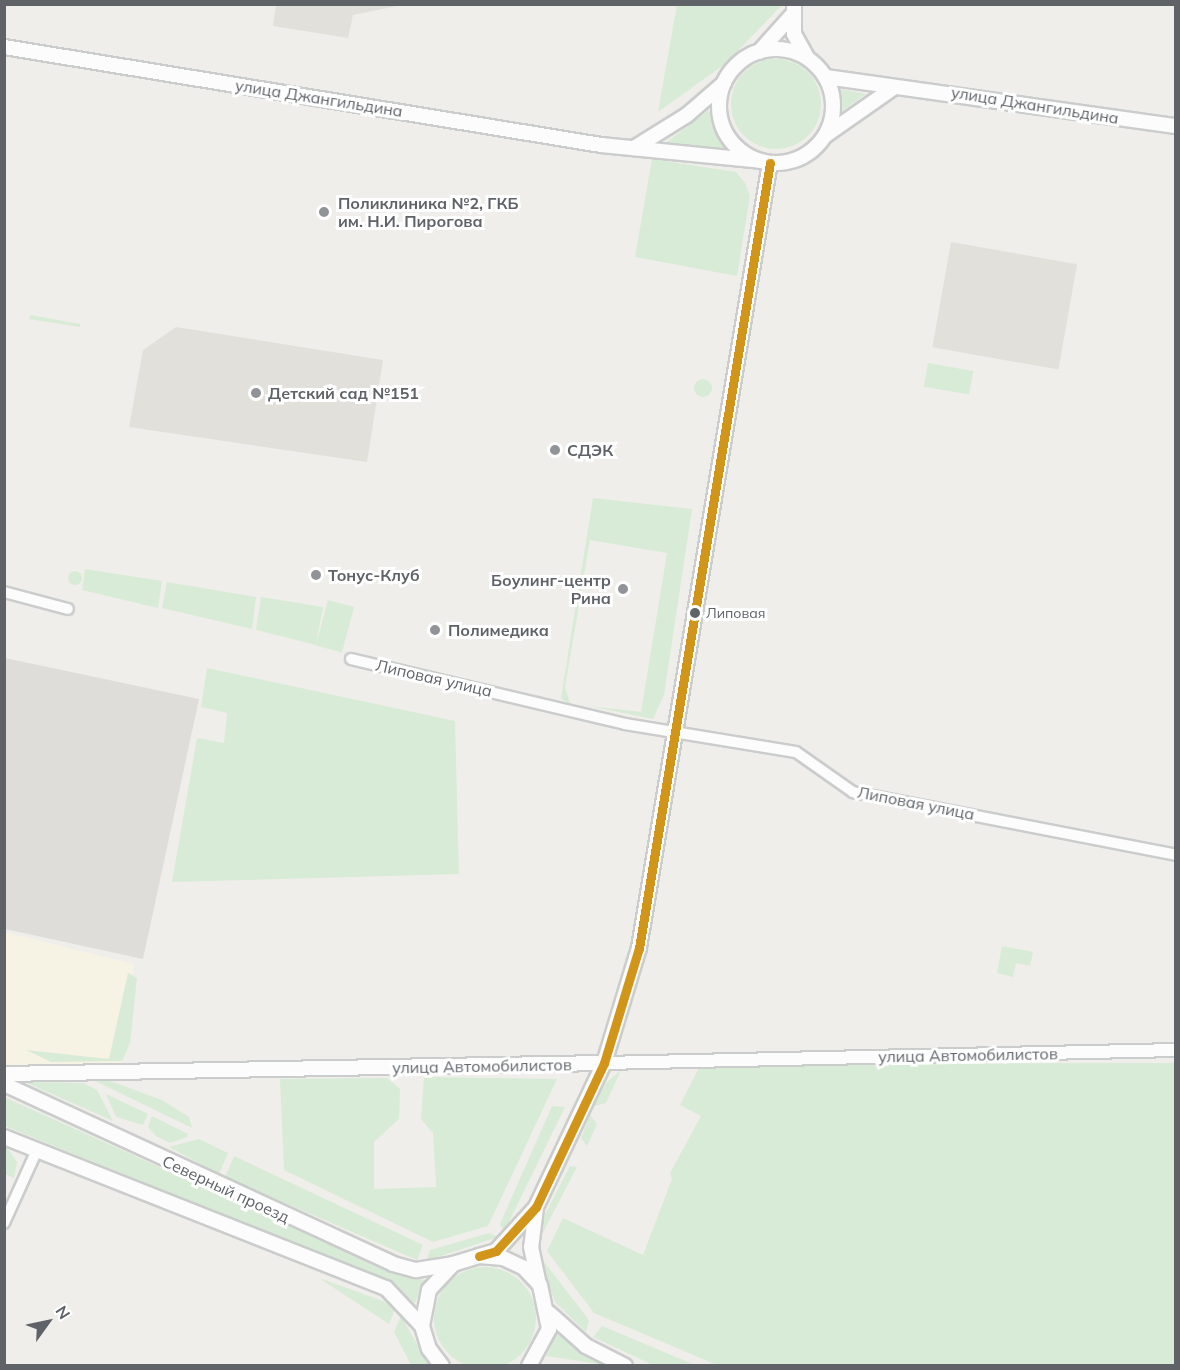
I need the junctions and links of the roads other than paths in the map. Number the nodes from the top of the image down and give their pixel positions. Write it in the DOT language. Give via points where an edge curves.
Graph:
graph roads {
  1 [pos="793,9"];
  2 [pos="4,47"];
  3 [pos="759,52"];
  4 [pos="809,59"];
  5 [pos="826,77"];
  6 [pos="724,83"];
  7 [pos="893,88"];
  8 [pos="1176,126"];
  9 [pos="826,135"];
  10 [pos="633,148"];
  11 [pos="765,162"];
  12 [pos="4,592"];
  13 [pos="68,609"];
  14 [pos="351,658"];
  15 [pos="677,734"];
  16 [pos="1176,855"];
  17 [pos="1176,1050"];
  18 [pos="604,1063"];
  19 [pos="4,1074"];
  20 [pos="4,1084"];
  21 [pos="4,1137"];
  22 [pos="37,1150"];
  23 [pos="536,1207"];
  24 [pos="4,1223"];
  25 [pos="479,1256"];
  26 [pos="453,1264"];
  27 [pos="540,1286"];
  28 [pos="549,1313"];
  29 [pos="422,1326"];
  30 [pos="442,1365"];
  31 [pos="529,1365"];
  32 [pos="625,1365"];
  1 -- 3 [label="main road"];
  1 -- 4 [label="main road" via="794,33"];
  2 -- 10 [label="main road, улица Джангильдина"];
  3 -- 4 [label="main road" via="784,50"];
  3 -- 6 [label="main road" via="738,64"];
  4 -- 5 [label="main road"];
  5 -- 7 [label="main road, улица Джангильдина"];
  5 -- 9 [label="main road" via="833,96"];
  6 -- 10 [label="main road" via="687,115"];
  6 -- 11 [label="main road" via="719,106 724,130 739,149"];
  7 -- 8 [label="main road, улица Джангильдина"];
  7 -- 9 [label="main road"];
  9 -- 11 [label="main road" via="811,152 792,161"];
  10 -- 11 [label="main road, улица Джангильдина"];
  11 -- 15 [label="main road"];
  12 -- 13 [label="street"];
  14 -- 15 [label="street, Липовая улица"];
  15 -- 16 [label="street, Липовая улица" via="796,753 853,792"];
  15 -- 18 [label="main road" via="639,948"];
  17 -- 18 [label="street, улица Автомобилистов"];
  18 -- 19 [label="main road, улица Автомобилистов"];
  18 -- 23 [label="main road"];
  20 -- 26 [label="main road, Северный проезд" via="393,1264 417,1270"];
  21 -- 22 [label="main road, Северный проезд"];
  22 -- 24 [label="street"];
  22 -- 29 [label="main road, Северный проезд" via="386,1288"];
  23 -- 25 [label="main road" via="496,1251"];
  23 -- 27 [label="main road" via="531,1248"];
  25 -- 26 [label="main road, Северный проезд"];
  25 -- 27 [label="main road" via="503,1258 524,1268"];
  26 -- 29 [label="main road" via="429,1290"];
  27 -- 28 [label="main road"];
  28 -- 31 [label="main road" via="544,1345"];
  28 -- 32 [label="main road" via="586,1346"];
  29 -- 30 [label="main road" via="429,1349"];
}
